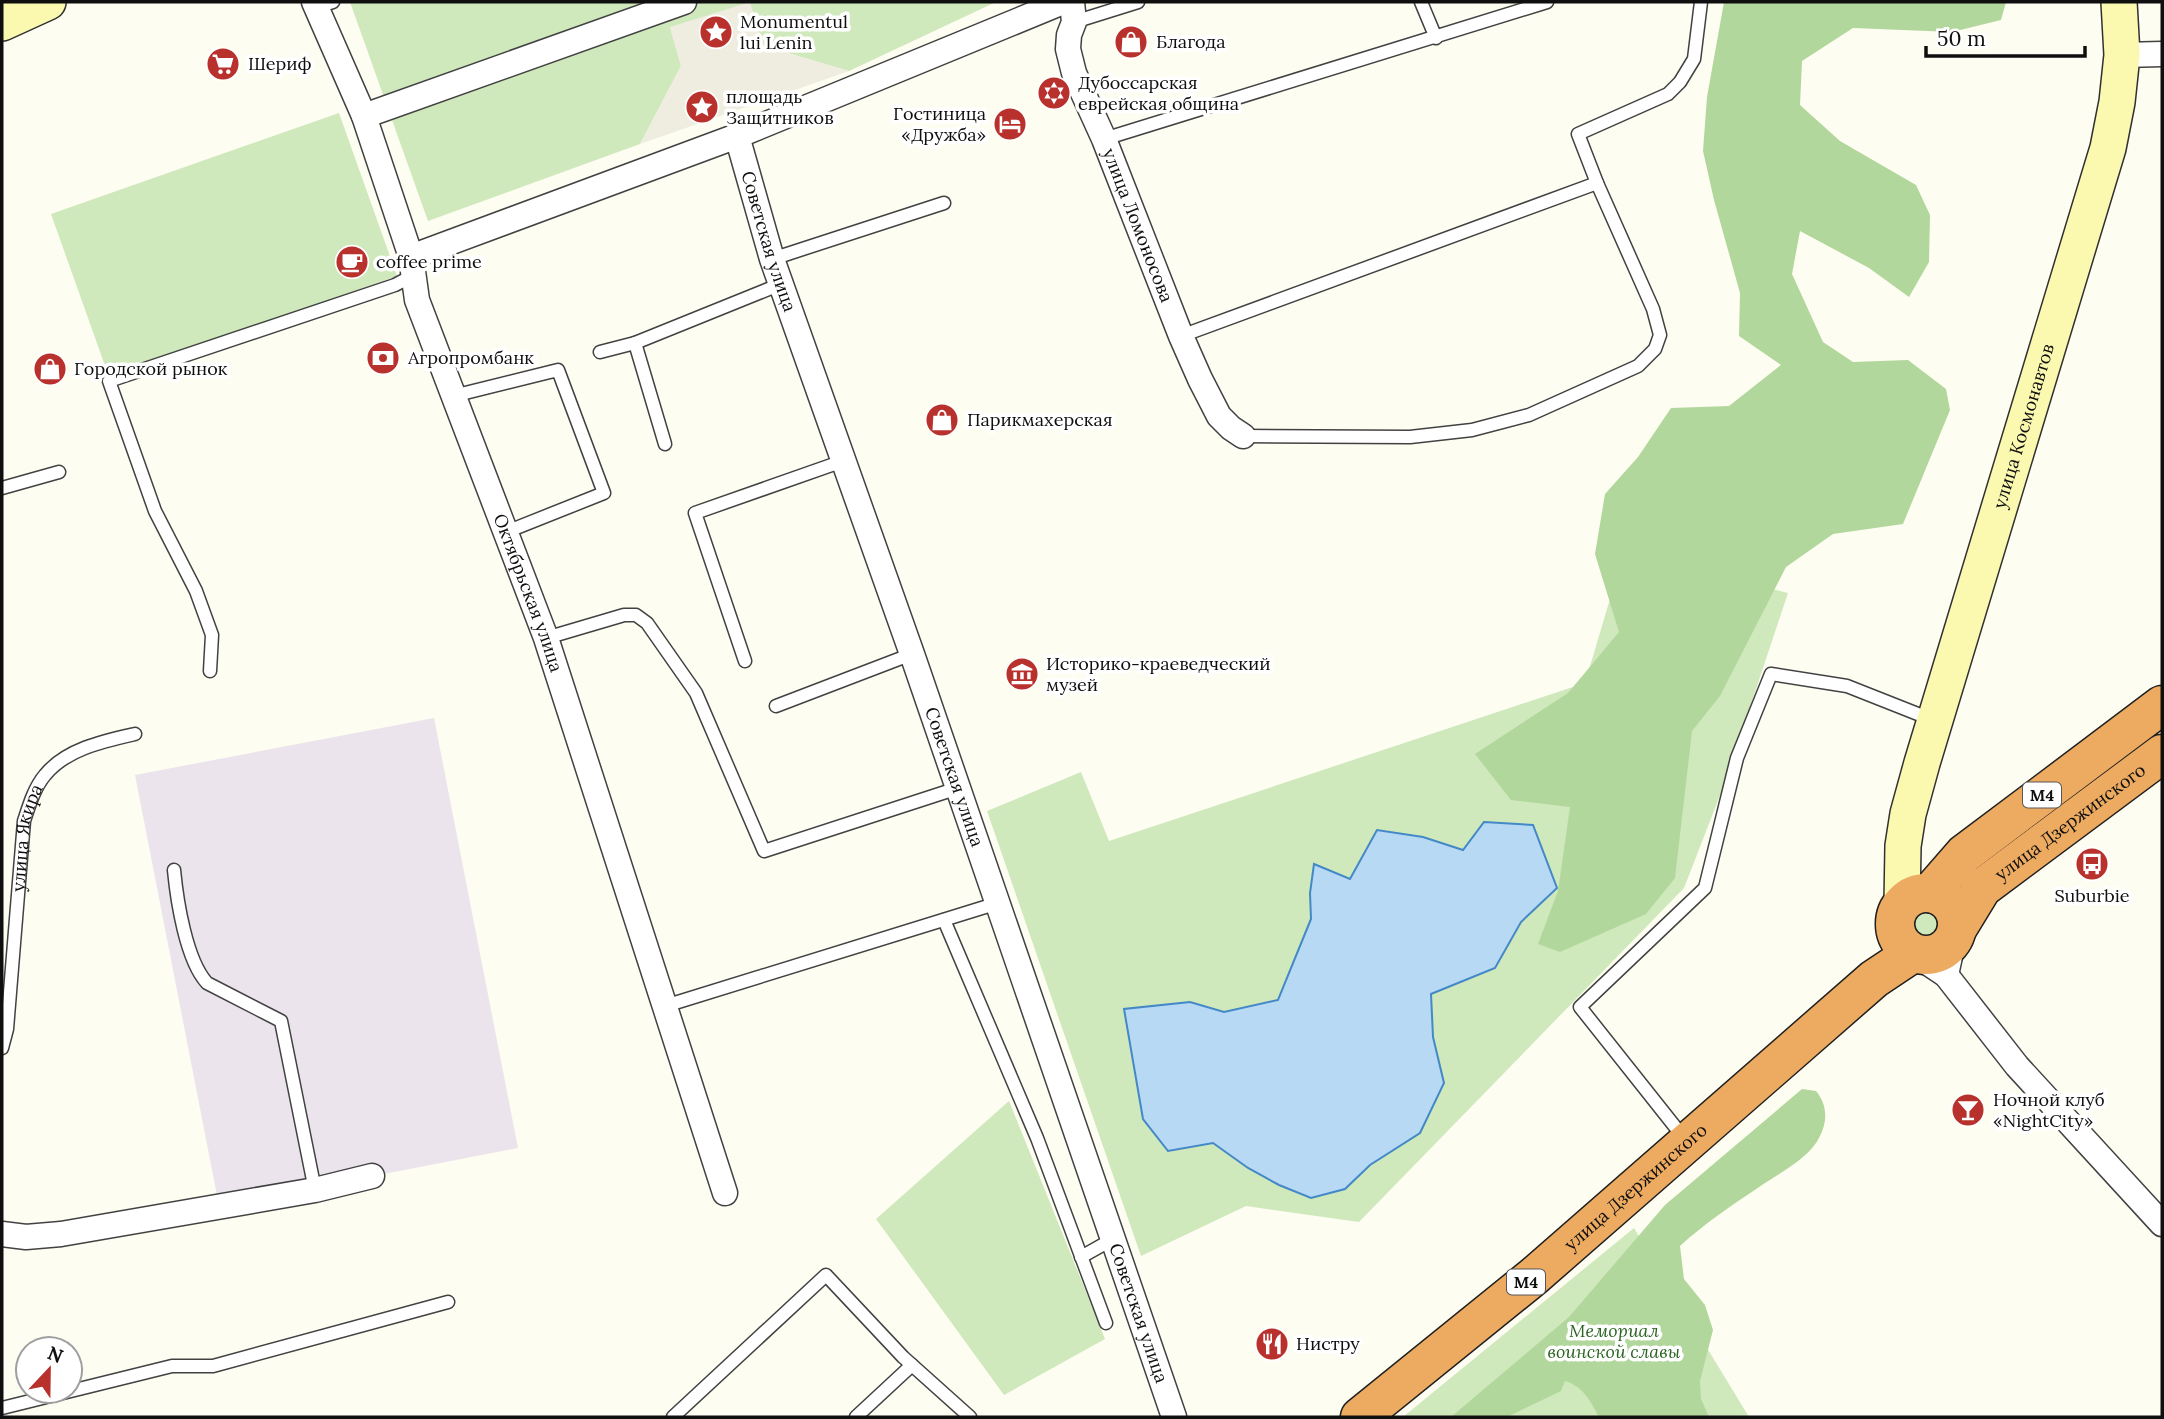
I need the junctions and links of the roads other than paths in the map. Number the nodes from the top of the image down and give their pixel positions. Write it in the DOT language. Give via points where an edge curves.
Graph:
graph roads {
  1 [pos="48,2"];
  2 [pos="684,2"];
  3 [pos="1138,2"];
  4 [pos="1421,2"];
  5 [pos="1547,2"];
  6 [pos="1701,2"];
  7 [pos="2119,2"];
  8 [pos="321,4"];
  9 [pos="1070,9"];
  10 [pos="2,23"];
  11 [pos="1436,37"];
  12 [pos="2162,54"];
  13 [pos="2122,55"];
  14 [pos="364,116"];
  15 [pos="737,136"];
  16 [pos="1104,139"];
  17 [pos="1597,183"];
  18 [pos="944,203"];
  19 [pos="772,259"];
  20 [pos="412,266"];
  21 [pos="781,285"];
  22 [pos="1181,336"];
  23 [pos="635,343"];
  24 [pos="600,352"];
  25 [pos="453,396"];
  26 [pos="1243,436"];
  27 [pos="665,444"];
  28 [pos="843,461"];
  29 [pos="59,472"];
  30 [pos="2,488"];
  31 [pos="506,532"];
  32 [pos="545,638"];
  33 [pos="912,654"];
  34 [pos="745,661"];
  35 [pos="211,671"];
  36 [pos="2162,705"];
  37 [pos="776,706"];
  38 [pos="1935,720"];
  39 [pos="135,734"];
  40 [pos="2162,754"];
  41 [pos="958,788"];
  42 [pos="174,870"];
  43 [pos="998,903"];
  44 [pos="944,920"];
  45 [pos="1910,921"];
  46 [pos="1956,933"];
  47 [pos="1946,975"];
  48 [pos="665,1006"];
  49 [pos="2,1048"];
  50 [pos="1686,1141"];
  51 [pos="372,1175"];
  52 [pos="315,1190"];
  53 [pos="725,1193"];
  54 [pos="2162,1224"];
  55 [pos="2,1234"];
  56 [pos="1113,1239"];
  57 [pos="1082,1257"];
  58 [pos="448,1302"];
  59 [pos="1106,1323"];
  60 [pos="912,1365"];
  61 [pos="2,1408"];
  62 [pos="673,1417"];
  63 [pos="856,1417"];
  64 [pos="970,1417"];
  65 [pos="1174,1417"];
  66 [pos="1360,1417"];
  1 -- 10 [label="street"];
  2 -- 14 [label="street"];
  3 -- 9 [label="lane"];
  4 -- 11 [label="lane"];
  5 -- 11 [label="lane"];
  6 -- 17 [label="lane" via="1694,59 1680,82 1668,94 1578,134"];
  7 -- 13 [label="street, улица Космонавтов"];
  8 -- 14 [label="street, Октябрьская улица"];
  9 -- 15 [label="street"];
  9 -- 16 [label="street, улица Ломоносова" via="1068,48 1074,73"];
  11 -- 16 [label="lane"];
  12 -- 13 [label="street"];
  13 -- 38 [label="street, улица Космонавтов" via="2108,148"];
  14 -- 20 [label="street, Октябрьская улица"];
  15 -- 19 [label="street, Советская улица"];
  15 -- 20 [label="street"];
  16 -- 22 [label="street, улица Ломоносова"];
  17 -- 22 [label="lane"];
  17 -- 26 [label="lane" via="1660,335 1655,349 1638,366 1529,415 1472,430 1410,437"];
  18 -- 19 [label="lane"];
  19 -- 21 [label="street, Советская улица"];
  20 -- 25 [label="street, Октябрьская улица" via="417,300"];
  20 -- 35 [label="lane" via="395,285 109,381 155,511 196,591 212,635"];
  21 -- 23 [label="lane"];
  21 -- 28 [label="street, Советская улица"];
  22 -- 26 [label="street, улица Ломоносова" via="1219,416"];
  23 -- 24 [label="lane"];
  23 -- 27 [label="lane"];
  25 -- 31 [label="street, Октябрьская улица"];
  25 -- 31 [label="lane" via="558,370 604,493"];
  28 -- 33 [label="street, Советская улица"];
  28 -- 34 [label="lane" via="695,513"];
  29 -- 30 [label="lane"];
  31 -- 32 [label="street, Октябрьская улица"];
  32 -- 41 [label="lane" via="624,615 636,615 647,623 696,694 764,851"];
  32 -- 48 [label="street, Октябрьская улица"];
  33 -- 37 [label="lane"];
  33 -- 41 [label="street, Советская улица"];
  36 -- 45 [label="highway, улица Дзержинского / M4" via="1964,854"];
  38 -- 45 [label="street, улица Космонавтов" via="1902,846"];
  38 -- 50 [label="lane" via="1847,686 1771,674 1737,758 1705,888 1580,1007"];
  39 -- 49 [label="lane, улица Якира" via="70,755 45,775 32,798 24,821 8,1029"];
  40 -- 46 [label="highway, улица Дзержинского / M4" via="1982,888"];
  41 -- 43 [label="street, Советская улица"];
  42 -- 52 [label="lane" via="177,901 198,973 207,983 281,1021"];
  43 -- 44 [label="lane"];
  43 -- 56 [label="street, Советская улица"];
  44 -- 48 [label="lane"];
  44 -- 57 [label="lane"];
  45 -- 46 [label="highway, M4" via="1922,955 1941,951"];
  45 -- 46 [label="highway" via="1940,896 1957,919"];
  45 -- 47 [label="street"];
  45 -- 50 [label="highway, улица Дзержинского / M4" via="1874,979"];
  46 -- 47 [label="street"];
  47 -- 54 [label="street" via="2017,1066"];
  48 -- 53 [label="street, Октябрьская улица"];
  50 -- 66 [label="highway, улица Дзержинского / M4" via="1533,1277"];
  51 -- 52 [label="street"];
  52 -- 55 [label="street" via="61,1234"];
  56 -- 57 [label="lane"];
  56 -- 65 [label="street, Советская улица"];
  57 -- 59 [label="lane"];
  58 -- 61 [label="lane" via="213,1366 172,1366"];
  60 -- 62 [label="lane" via="825,1275"];
  60 -- 63 [label="lane"];
  60 -- 64 [label="lane"];
}
